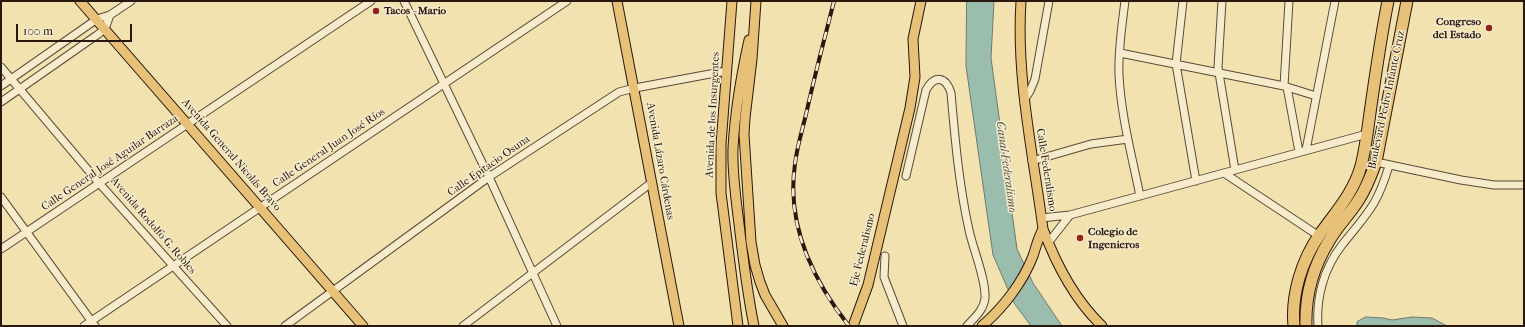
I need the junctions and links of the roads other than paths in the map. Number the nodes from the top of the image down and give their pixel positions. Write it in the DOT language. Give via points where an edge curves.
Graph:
graph roads {
  1 [pos="80,1"];
  2 [pos="131,1"];
  3 [pos="371,1"];
  4 [pos="404,1"];
  5 [pos="567,1"];
  6 [pos="617,1"];
  7 [pos="732,1"];
  8 [pos="921,1"];
  9 [pos="1021,1"];
  10 [pos="1049,1"];
  11 [pos="1125,1"];
  12 [pos="1183,1"];
  13 [pos="1222,1"];
  14 [pos="1289,1"];
  15 [pos="1335,1"];
  16 [pos="1388,1"];
  17 [pos="1407,1"];
  18 [pos="756,4"];
  19 [pos="110,15"];
  20 [pos="97,19"];
  21 [pos="104,29"];
  22 [pos="1120,53"];
  23 [pos="1176,64"];
  24 [pos="1,67"];
  25 [pos="726,71"];
  26 [pos="1218,74"];
  27 [pos="11,79"];
  28 [pos="444,84"];
  29 [pos="1,86"];
  30 [pos="1286,87"];
  31 [pos="634,88"];
  32 [pos="20,89"];
  33 [pos="1316,96"];
  34 [pos="1024,101"];
  35 [pos="1,102"];
  36 [pos="187,124"];
  37 [pos="1367,134"];
  38 [pos="1128,139"];
  39 [pos="1303,151"];
  40 [pos="1032,161"];
  41 [pos="1376,162"];
  42 [pos="1389,166"];
  43 [pos="1235,170"];
  44 [pos="1224,173"];
  45 [pos="906,176"];
  46 [pos="489,178"];
  47 [pos="1196,181"];
  48 [pos="100,183"];
  49 [pos="651,183"];
  50 [pos="1524,185"];
  51 [pos="1140,196"];
  52 [pos="1,197"];
  53 [pos="261,207"];
  54 [pos="1070,215"];
  55 [pos="1041,218"];
  56 [pos="1043,229"];
  57 [pos="26,232"];
  58 [pos="1319,236"];
  59 [pos="1048,243"];
  60 [pos="1,249"];
  61 [pos="885,256"];
  62 [pos="173,267"];
  63 [pos="533,272"];
  64 [pos="332,291"];
  65 [pos="93,323"];
  66 [pos="84,326"];
  67 [pos="227,326"];
  68 [pos="285,326"];
  69 [pos="363,326"];
  70 [pos="463,326"];
  71 [pos="557,326"];
  72 [pos="679,326"];
  73 [pos="738,326"];
  74 [pos="754,326"];
  75 [pos="783,326"];
  76 [pos="853,326"];
  77 [pos="903,326"];
  78 [pos="967,326"];
  79 [pos="982,326"];
  80 [pos="1102,326"];
  81 [pos="1294,326"];
  82 [pos="1306,326"];
  83 [pos="1318,326"];
  1 -- 20 [label="main road, Avenida General Nicolás Bravo"];
  2 -- 19 [label="street"];
  3 -- 36 [label="street, Calle General José Aguilar Barraza"];
  4 -- 28 [label="street"];
  5 -- 28 [label="street, Calle General Juan José Ríos"];
  6 -- 31 [label="main road, Avenida Lázaro Cárdenas"];
  7 -- 25 [label="main road, Avenida de los Insurgentes"];
  8 -- 76 [label="main road, Eje Federalismo" via="914,39 913,94 868,285"];
  9 -- 34 [label="main road, Calle Federalismo" via="1020,35"];
  10 -- 34 [label="street" via="1035,79"];
  11 -- 22 [label="street"];
  12 -- 23 [label="street"];
  13 -- 26 [label="street"];
  14 -- 30 [label="street"];
  15 -- 33 [label="street"];
  16 -- 37 [label="highway, Boulevard Pedro Infante Cruz"];
  17 -- 41 [label="highway, Boulevard Pedro Infante Cruz"];
  18 -- 74 [label="main road" via="741,76 733,150 741,243"];
  18 -- 75 [label="main road" via="744,134 751,242 760,282"];
  19 -- 20 [label="street"];
  19 -- 21 [label="street"];
  20 -- 21 [label="main road, Avenida General Nicolás Bravo"];
  20 -- 27 [label="street"];
  21 -- 32 [label="street"];
  21 -- 36 [label="main road, Avenida General Nicolás Bravo"];
  22 -- 23 [label="street"];
  22 -- 38 [label="street" via="1119,74"];
  23 -- 26 [label="street"];
  23 -- 47 [label="street"];
  24 -- 27 [label="street, Avenida Rodolfo G. Robles"];
  25 -- 31 [label="street, Calle Epitacio Osuna"];
  25 -- 73 [label="main road, Avenida de los Insurgentes" via="721,144 721,194"];
  26 -- 30 [label="street"];
  26 -- 43 [label="street"];
  27 -- 29 [label="street"];
  27 -- 32 [label="street, Avenida Rodolfo G. Robles"];
  28 -- 46 [label="street"];
  28 -- 53 [label="street, Calle General Juan José Ríos"];
  30 -- 33 [label="street"];
  30 -- 39 [label="street"];
  31 -- 46 [label="street, Calle Epitacio Osuna" via="619,92"];
  31 -- 49 [label="main road, Avenida Lázaro Cárdenas"];
  32 -- 35 [label="street"];
  32 -- 48 [label="street, Avenida Rodolfo G. Robles"];
  33 -- 39 [label="street"];
  34 -- 40 [label="main road, Calle Federalismo"];
  36 -- 48 [label="street, Calle General José Aguilar Barraza"];
  36 -- 53 [label="main road, Avenida General Nicolás Bravo"];
  37 -- 39 [label="street"];
  37 -- 58 [label="highway, Boulevard Pedro Infante Cruz" via="1355,181"];
  38 -- 40 [label="street" via="1092,144"];
  38 -- 51 [label="street"];
  39 -- 43 [label="street"];
  40 -- 55 [label="main road, Calle Federalismo"];
  41 -- 42 [label="street"];
  41 -- 82 [label="highway, Boulevard Pedro Infante Cruz" via="1369,182 1318,260 1307,299"];
  42 -- 50 [label="street" via="1487,184"];
  42 -- 83 [label="street" via="1374,204 1341,247 1325,276 1318,304"];
  43 -- 44 [label="street"];
  44 -- 47 [label="street"];
  44 -- 58 [label="street"];
  45 -- 78 [label="street" via="926,90 934,81 944,80 951,93 961,190 985,292 983,306"];
  46 -- 63 [label="street"];
  46 -- 64 [label="street, Calle Epitacio Osuna"];
  47 -- 51 [label="street"];
  48 -- 57 [label="street, Calle General José Aguilar Barraza"];
  48 -- 62 [label="street, Avenida Rodolfo G. Robles"];
  49 -- 63 [label="street"];
  49 -- 72 [label="main road, Avenida Lázaro Cárdenas"];
  51 -- 54 [label="street"];
  52 -- 57 [label="street"];
  53 -- 62 [label="street, Calle General Juan José Ríos"];
  53 -- 64 [label="main road, Avenida General Nicolás Bravo"];
  54 -- 55 [label="street"];
  54 -- 59 [label="street"];
  55 -- 56 [label="main road, Calle Federalismo"];
  56 -- 59 [label="main road, Calle Federalismo"];
  56 -- 79 [label="main road" via="1023,275 997,311"];
  57 -- 60 [label="street, Calle General José Aguilar Barraza"];
  57 -- 65 [label="street"];
  58 -- 81 [label="highway, Boulevard Pedro Infante Cruz" via="1296,289"];
  59 -- 80 [label="main road, Calle Federalismo" via="1083,305"];
  61 -- 77 [label="street" via="884,277"];
  62 -- 65 [label="street, Calle General Juan José Ríos"];
  62 -- 67 [label="street, Avenida Rodolfo G. Robles"];
  63 -- 70 [label="street"];
  63 -- 71 [label="street"];
  64 -- 68 [label="street, Calle Epitacio Osuna"];
  64 -- 69 [label="main road, Avenida General Nicolás Bravo"];
  65 -- 66 [label="street, Calle General Juan José Ríos"];
}
